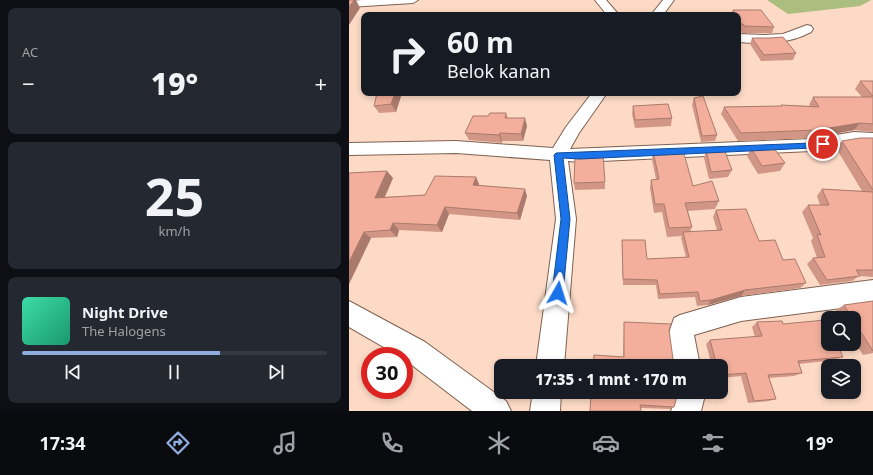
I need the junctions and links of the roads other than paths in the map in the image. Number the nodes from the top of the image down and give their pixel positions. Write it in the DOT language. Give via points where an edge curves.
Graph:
graph roads {
  1 [pos="413,0"];
  2 [pos="600,0"];
  3 [pos="669,0"];
  4 [pos="349,4"];
  5 [pos="610,12"];
  6 [pos="659,12"];
  7 [pos="807,29"];
  8 [pos="741,38"];
  9 [pos="598,96"];
  10 [pos="873,139"];
  11 [pos="349,149"];
  12 [pos="558,155"];
  13 [pos="873,292"];
  14 [pos="349,313"];
  15 [pos="551,359"];
  16 [pos="685,359"];
  17 [pos="546,399"];
  18 [pos="690,399"];
  19 [pos="496,411"];
  20 [pos="545,411"];
  21 [pos="686,411"];
  1 -- 4 [label="street"];
  2 -- 5 [label="street"];
  3 -- 6 [label="street"];
  7 -- 8 [label="street" via="794,35"];
  9 -- 12 [label="street"];
  10 -- 12 [label="street" via="854,138 812,145"];
  11 -- 12 [label="street" via="456,147"];
  12 -- 15 [label="street" via="566,219"];
  13 -- 16 [label="street" via="741,309 689,324 683,327 681,336"];
  14 -- 19 [label="street" via="416,351"];
  17 -- 20 [label="street"];
  18 -- 21 [label="street"];
}
